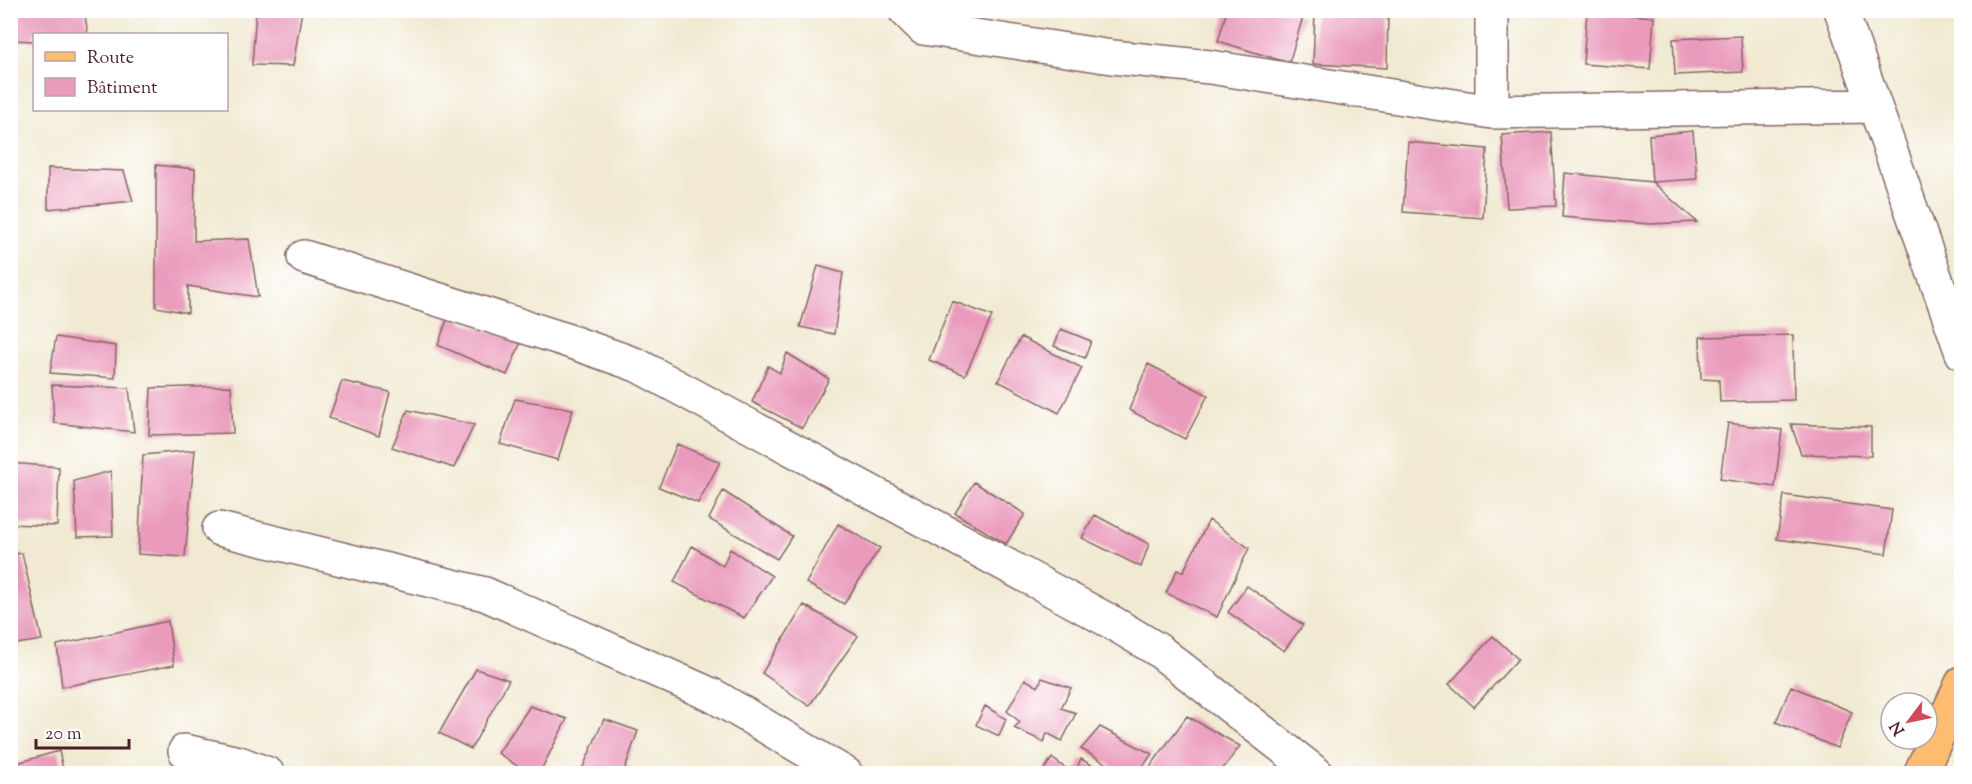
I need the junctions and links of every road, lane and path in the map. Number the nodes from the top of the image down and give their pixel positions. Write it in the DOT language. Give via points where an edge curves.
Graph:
graph roads {
  1 [pos="905,10"];
  2 [pos="1491,10"];
  3 [pos="1841,10"];
  4 [pos="1874,106"];
  5 [pos="1492,112"];
  6 [pos="304,257"];
  7 [pos="1962,353"];
  8 [pos="219,529"];
  9 [pos="1962,683"];
  10 [pos="185,751"];
  11 [pos="268,774"];
  12 [pos="846,774"];
  13 [pos="1317,774"];
  14 [pos="1920,774"];
  1 -- 5 [label="street" via="923,28 1112,57 1210,67"];
  2 -- 5 [label="street"];
  3 -- 4 [label="street"];
  4 -- 5 [label="street"];
  4 -- 7 [label="street"];
  6 -- 13 [label="street" via="637,365 1140,639"];
  8 -- 12 [label="street" via="485,594 714,696"];
  9 -- 14 [label="main road"];
  10 -- 11 [label="street"];
}
